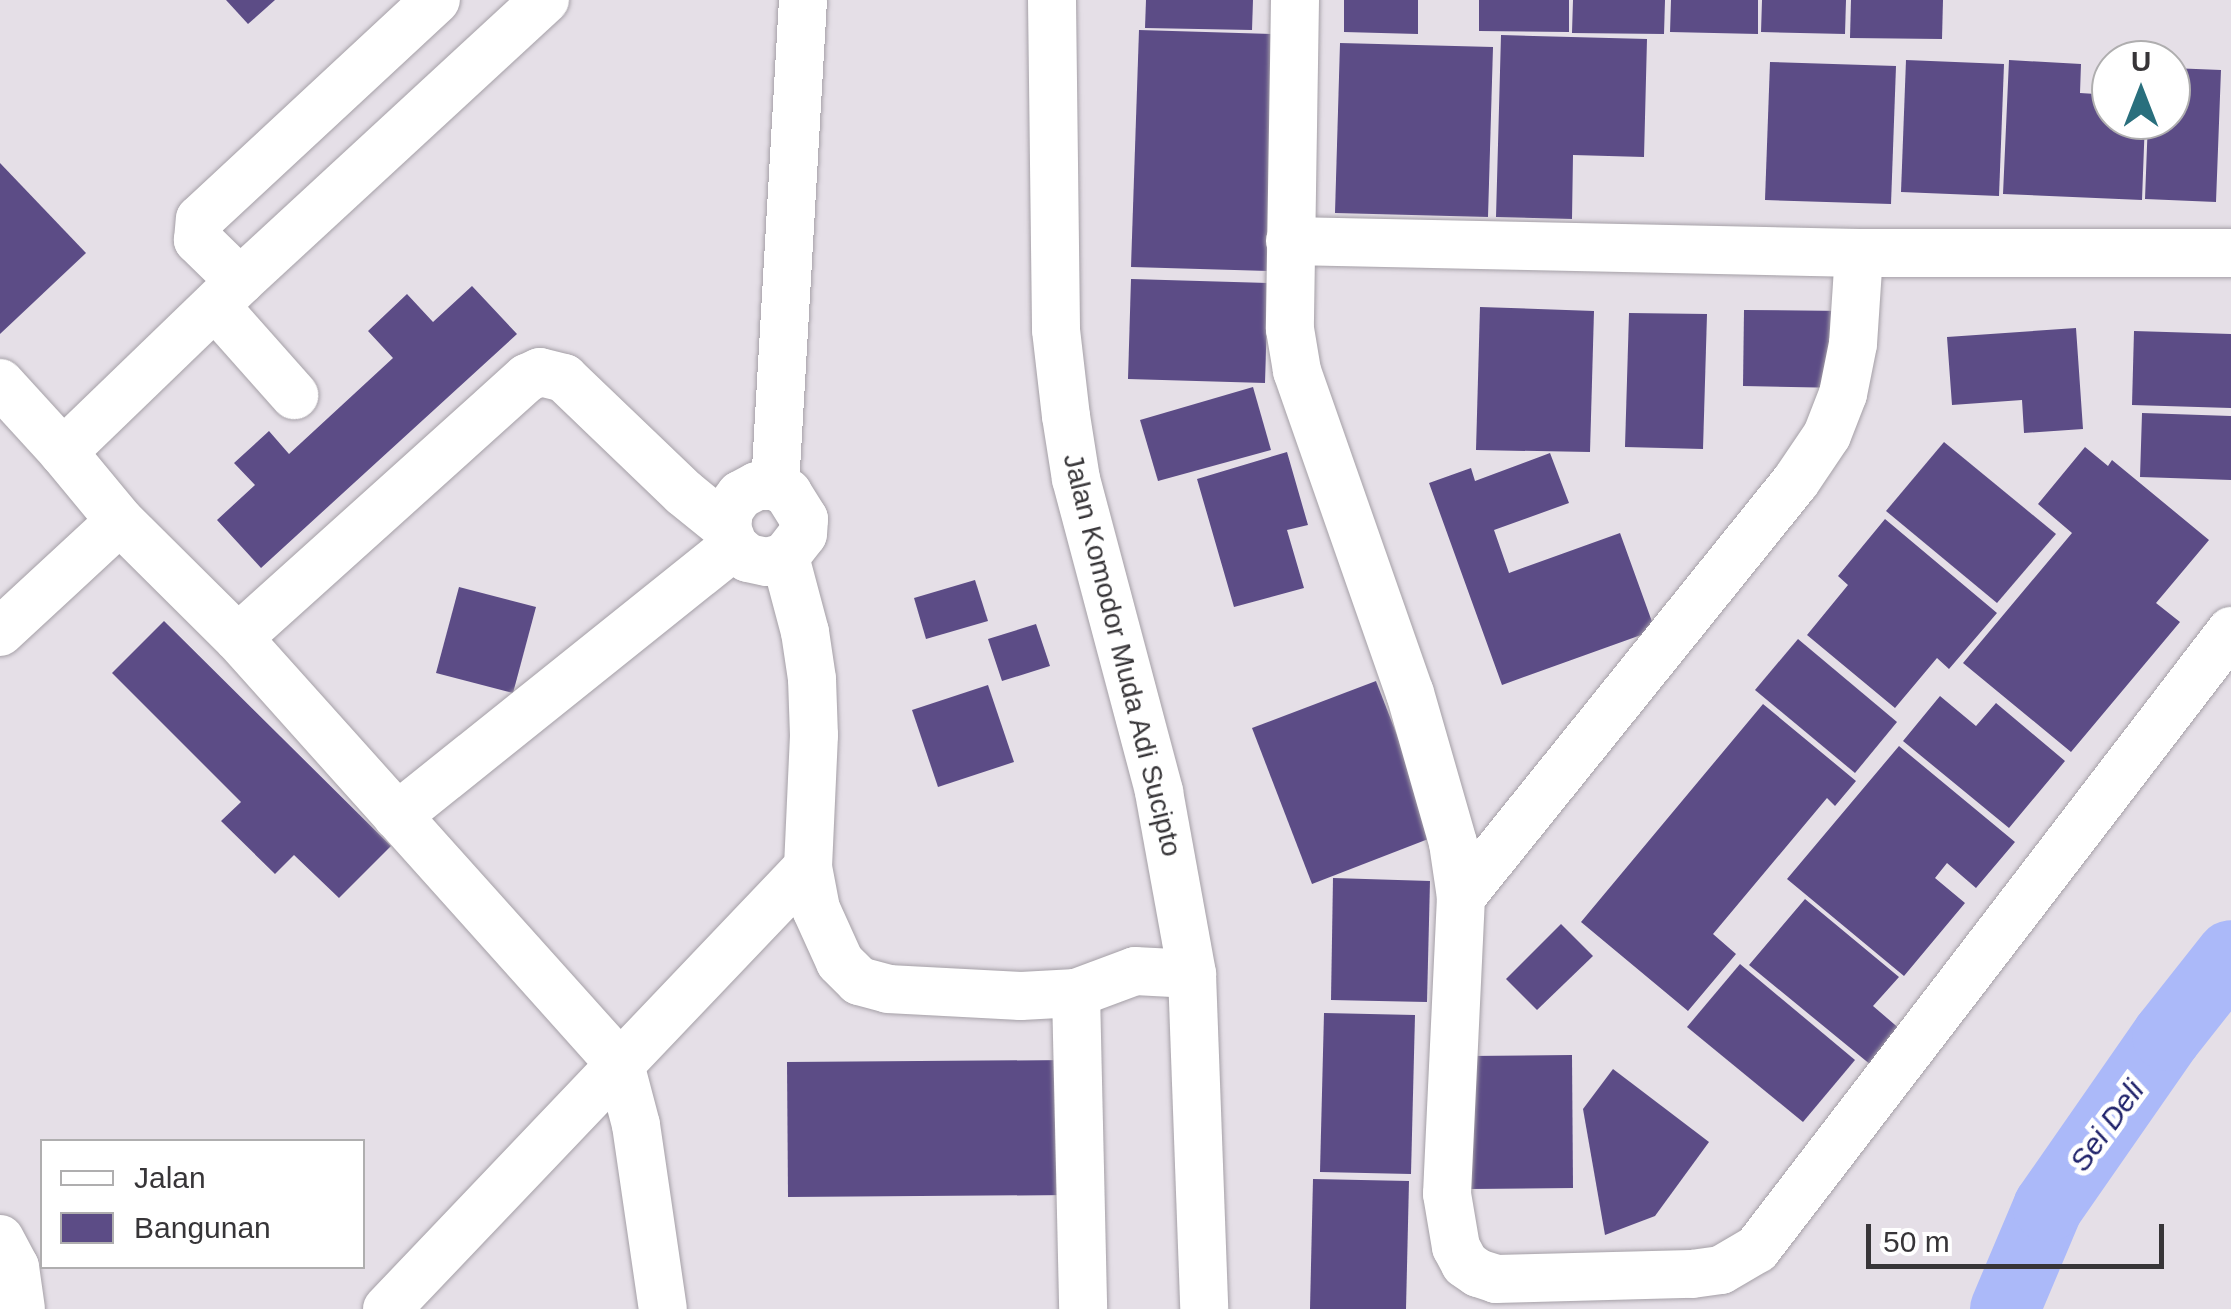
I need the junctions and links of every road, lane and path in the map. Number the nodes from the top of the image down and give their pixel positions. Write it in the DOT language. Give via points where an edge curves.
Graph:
graph roads {
  1 [pos="436,0"];
  2 [pos="545,0"];
  3 [pos="803,0"];
  4 [pos="1052,0"];
  5 [pos="1295,0"];
  6 [pos="1290,241"];
  7 [pos="2231,253"];
  8 [pos="1859,254"];
  9 [pos="228,294"];
  10 [pos="0,382"];
  11 [pos="294,395"];
  12 [pos="63,452"];
  13 [pos="775,486"];
  14 [pos="120,521"];
  15 [pos="730,537"];
  16 [pos="784,557"];
  17 [pos="2231,630"];
  18 [pos="0,632"];
  19 [pos="238,638"];
  20 [pos="397,816"];
  21 [pos="808,867"];
  22 [pos="1460,898"];
  23 [pos="1192,974"];
  24 [pos="1076,993"];
  25 [pos="620,1064"];
  26 [pos="0,1239"];
  27 [pos="21,1309"];
  28 [pos="387,1309"];
  29 [pos="663,1309"];
  30 [pos="1083,1309"];
  31 [pos="1204,1309"];
  1 -- 9 [label="street" via="200,219 198,240"];
  2 -- 9 [label="street"];
  3 -- 13 [label="street"];
  4 -- 23 [label="street, Jalan Komodor Muda Adi Sucipto" via="1056,330 1066,416 1076,478 1158,792"];
  5 -- 6 [label="street"];
  6 -- 8 [label="street"];
  6 -- 22 [label="street" via="1297,371 1410,692 1453,843"];
  7 -- 8 [label="street"];
  8 -- 22 [label="street" via="1853,344 1827,435"];
  9 -- 11 [label="street"];
  9 -- 12 [label="street"];
  10 -- 12 [label="street"];
  12 -- 14 [label="street"];
  13 -- 15 [label="street" via="740,495 729,510"];
  13 -- 16 [label="street" via="799,504 804,519 796,547"];
  14 -- 18 [label="street"];
  14 -- 19 [label="street"];
  15 -- 16 [label="street" via="748,558"];
  15 -- 19 [label="street" via="564,378 540,372"];
  15 -- 20 [label="street"];
  16 -- 21 [label="street" via="812,679"];
  17 -- 22 [label="street" via="1758,1248 1721,1270 1496,1279 1465,1264 1447,1194"];
  19 -- 20 [label="street"];
  20 -- 25 [label="street"];
  21 -- 24 [label="street" via="826,936 859,981 888,989"];
  21 -- 25 [label="street"];
  23 -- 24 [label="street" via="1136,971"];
  23 -- 31 [label="street, Jalan Komodor Muda Adi Sucipto"];
  24 -- 30 [label="street"];
  25 -- 28 [label="street"];
  25 -- 29 [label="street" via="636,1125"];
  26 -- 27 [label="street" via="15,1267"];
}
